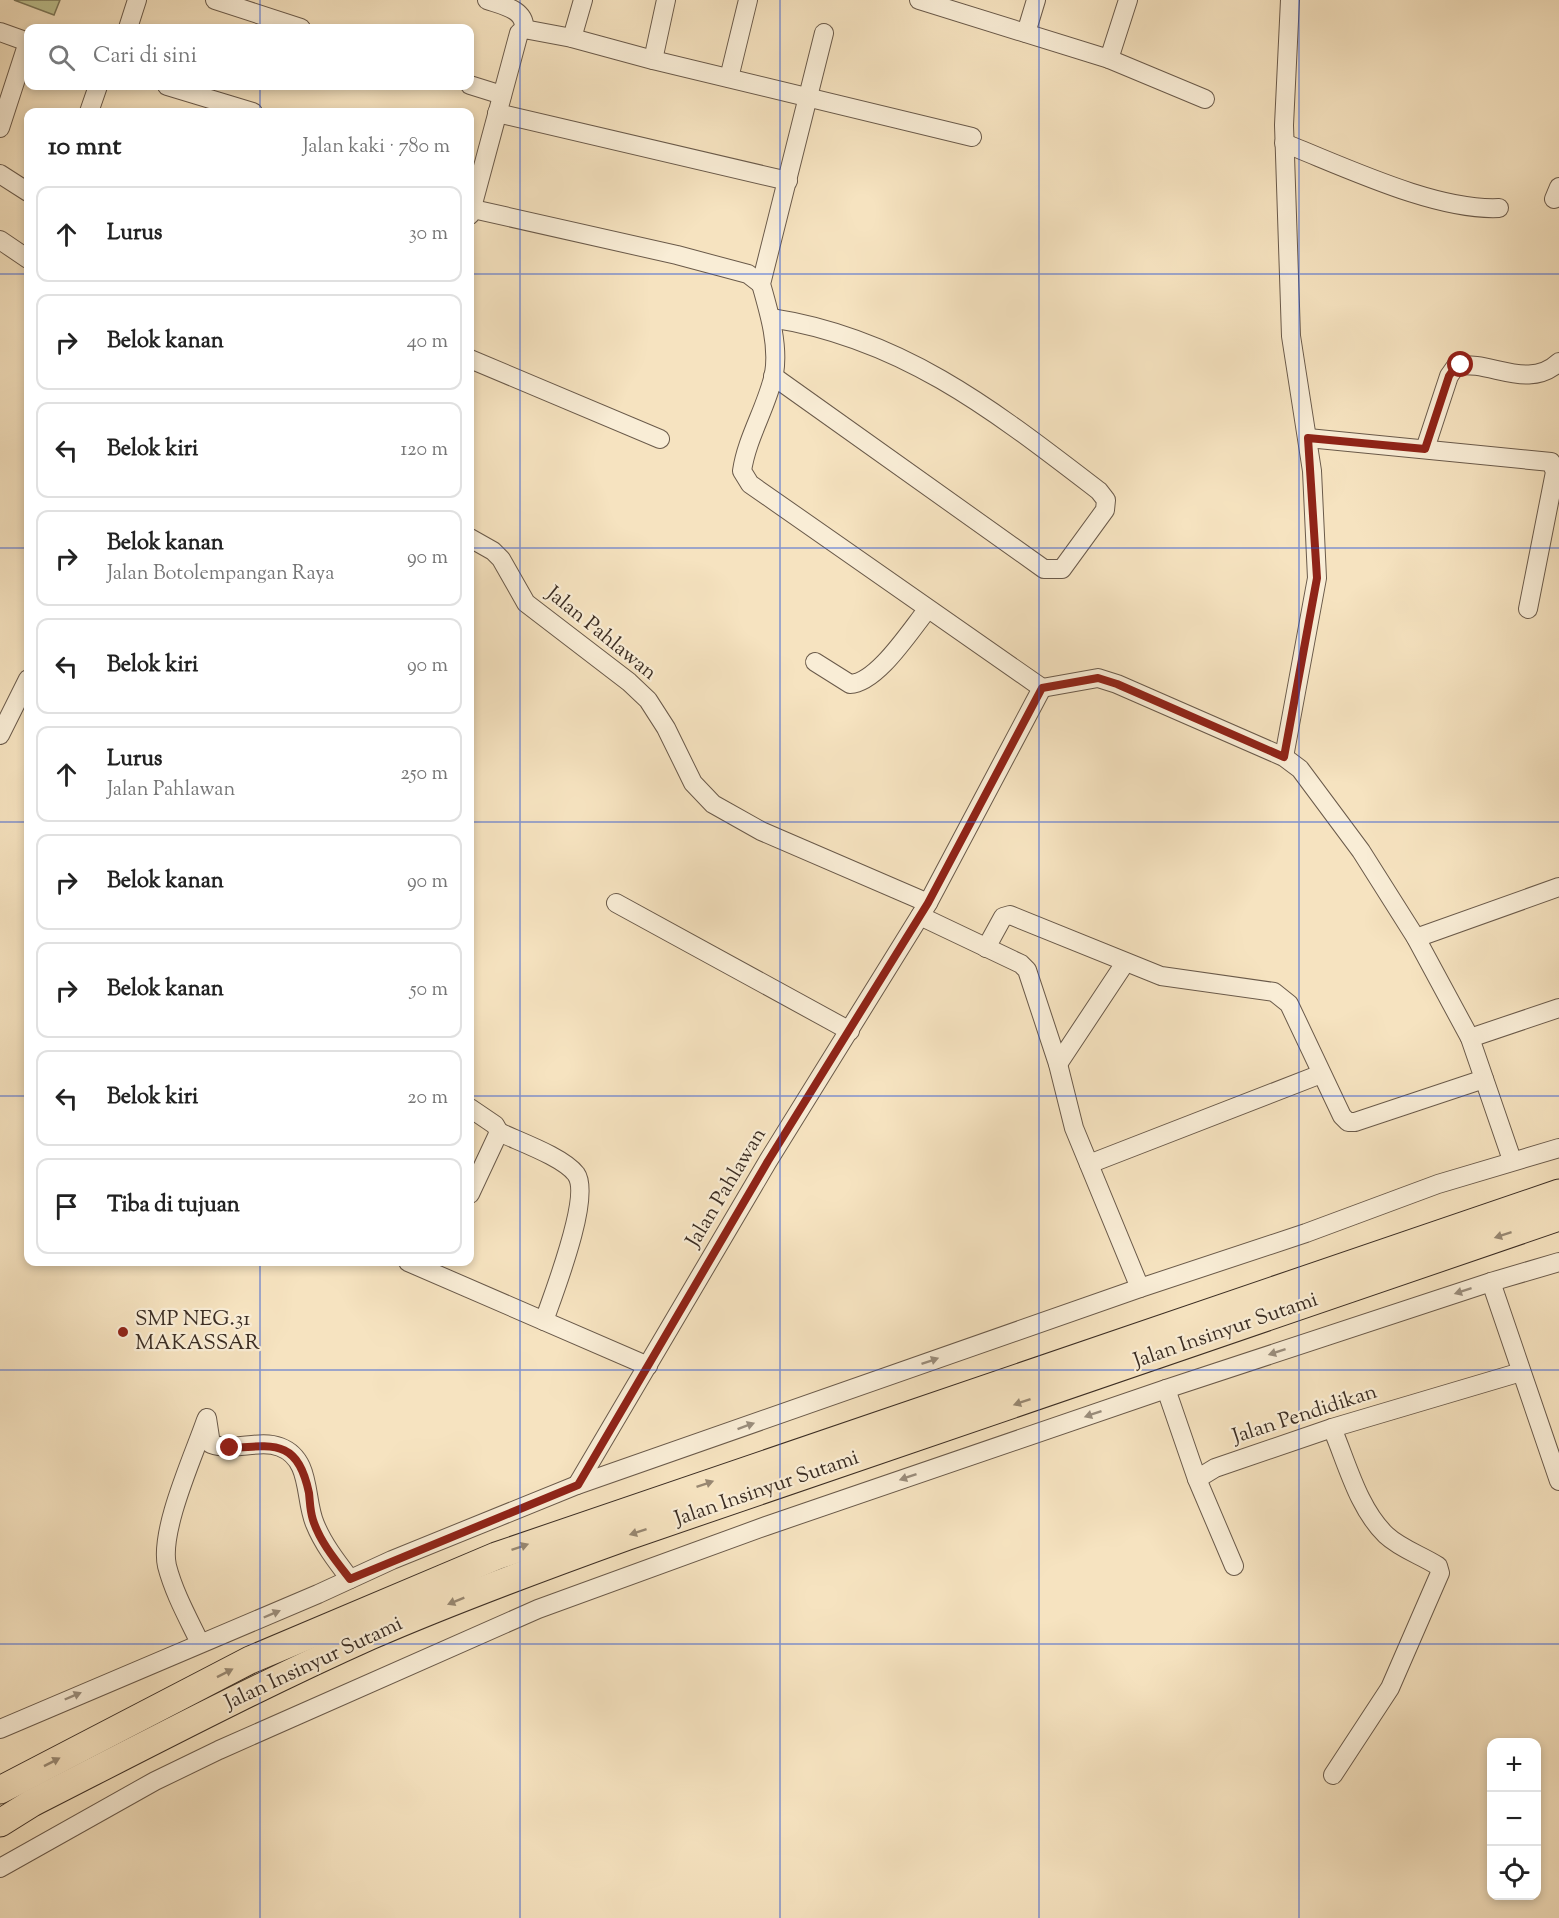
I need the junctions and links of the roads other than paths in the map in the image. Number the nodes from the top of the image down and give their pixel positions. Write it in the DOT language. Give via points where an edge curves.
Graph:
graph roads {
  1 [pos="137,0"];
  2 [pos="215,0"];
  3 [pos="487,0"];
  4 [pos="583,0"];
  5 [pos="666,0"];
  6 [pos="748,0"];
  7 [pos="920,0"];
  8 [pos="1036,0"];
  9 [pos="1128,0"];
  10 [pos="1290,0"];
  11 [pos="129,24"];
  12 [pos="289,24"];
  13 [pos="524,29"];
  14 [pos="0,32"];
  15 [pos="824,33"];
  16 [pos="1026,33"];
  17 [pos="572,38"];
  18 [pos="24,41"];
  19 [pos="24,54"];
  20 [pos="1109,59"];
  21 [pos="653,60"];
  22 [pos="729,78"];
  23 [pos="474,88"];
  24 [pos="97,90"];
  25 [pos="180,90"];
  26 [pos="810,97"];
  27 [pos="1205,99"];
  28 [pos="500,104"];
  29 [pos="90,108"];
  30 [pos="240,108"];
  31 [pos="0,128"];
  32 [pos="972,137"];
  33 [pos="1284,143"];
  34 [pos="0,174"];
  35 [pos="475,178"];
  36 [pos="788,181"];
  37 [pos="24,189"];
  38 [pos="1499,208"];
  39 [pos="474,213"];
  40 [pos="0,240"];
  41 [pos="24,256"];
  42 [pos="761,284"];
  43 [pos="771,318"];
  44 [pos="474,361"];
  45 [pos="1559,362"];
  46 [pos="773,376"];
  47 [pos="1308,438"];
  48 [pos="660,439"];
  49 [pos="1425,449"];
  50 [pos="474,540"];
  51 [pos="1528,609"];
  52 [pos="927,610"];
  53 [pos="814,662"];
  54 [pos="24,687"];
  55 [pos="1042,688"];
  56 [pos="0,735"];
  57 [pos="1284,757"];
  58 [pos="1559,887"];
  59 [pos="616,903"];
  60 [pos="924,910"];
  61 [pos="1416,938"];
  62 [pos="986,948"];
  63 [pos="1125,963"];
  64 [pos="1559,1008"];
  65 [pos="850,1031"];
  66 [pos="1470,1038"];
  67 [pos="1058,1064"];
  68 [pos="1321,1074"];
  69 [pos="1484,1079"];
  70 [pos="474,1111"];
  71 [pos="499,1132"];
  72 [pos="1559,1148"];
  73 [pos="1512,1160"];
  74 [pos="1089,1164"];
  75 [pos="474,1185"];
  76 [pos="1559,1193"];
  77 [pos="1559,1217"];
  78 [pos="1559,1262"];
  79 [pos="437,1267"];
  80 [pos="1491,1282"];
  81 [pos="1140,1288"];
  82 [pos="544,1321"];
  83 [pos="648,1366"];
  84 [pos="1521,1372"];
  85 [pos="1166,1389"];
  86 [pos="1332,1428"];
  87 [pos="1197,1479"];
  88 [pos="1559,1481"];
  89 [pos="578,1485"];
  90 [pos="1234,1566"];
  91 [pos="350,1579"];
  92 [pos="200,1643"];
  93 [pos="0,1729"];
  94 [pos="1333,1775"];
  95 [pos="0,1790"];
  96 [pos="0,1823"];
  97 [pos="0,1868"];
  1 -- 11 [label="street"];
  2 -- 12 [label="street"];
  3 -- 13 [label="street" via="521,15"];
  4 -- 17 [label="street"];
  5 -- 21 [label="street"];
  6 -- 22 [label="street"];
  7 -- 16 [label="street"];
  8 -- 16 [label="street"];
  9 -- 20 [label="street"];
  10 -- 33 [label="street"];
  13 -- 17 [label="street"];
  13 -- 28 [label="street" via="519,33"];
  14 -- 18 [label="street"];
  15 -- 26 [label="street"];
  16 -- 20 [label="street"];
  17 -- 21 [label="street"];
  19 -- 31 [label="street"];
  20 -- 27 [label="street"];
  21 -- 22 [label="street"];
  22 -- 26 [label="street"];
  23 -- 28 [label="street"];
  24 -- 29 [label="street"];
  25 -- 30 [label="street"];
  26 -- 32 [label="street"];
  26 -- 36 [label="street"];
  28 -- 35 [label="street"];
  28 -- 36 [label="street"];
  33 -- 38 [label="street" via="1449,204"];
  33 -- 47 [label="street" via="1291,336"];
  34 -- 37 [label="street"];
  36 -- 42 [label="street"];
  39 -- 42 [label="street" via="677,255 748,274"];
  40 -- 41 [label="street"];
  42 -- 43 [label="street"];
  43 -- 46 [label="street" via="776,360"];
  43 -- 46 [label="street" via="832,330 944,380 985,405 1099,491 1106,500 1105,510 1062,569 1044,569"];
  44 -- 48 [label="street"];
  45 -- 49 [label="street" via="1545,372 1524,375 1456,366 1449,376"];
  46 -- 52 [label="street" via="744,460 744,476"];
  47 -- 49 [label="street"];
  47 -- 57 [label="street" via="1317,578"];
  49 -- 51 [label="street" via="1545,461 1554,467"];
  50 -- 60 [label="street, Jalan Pahlawan" via="501,559 526,603 648,700 693,783 713,804"];
  52 -- 53 [label="street" via="864,682 850,684"];
  52 -- 55 [label="street"];
  54 -- 56 [label="street"];
  55 -- 57 [label="street" via="1098,678"];
  55 -- 60 [label="street"];
  57 -- 61 [label="street" via="1300,769 1361,850"];
  58 -- 61 [label="street"];
  59 -- 65 [label="street"];
  60 -- 62 [label="street, Jalan Pahlawan"];
  60 -- 65 [label="street, Jalan Pahlawan"];
  61 -- 66 [label="street"];
  62 -- 63 [label="street" via="1003,917 1010,915"];
  62 -- 67 [label="street, Jalan Pahlawan" via="1027,970"];
  63 -- 67 [label="street"];
  63 -- 68 [label="street" via="1161,976 1274,992 1289,1004"];
  64 -- 66 [label="street"];
  65 -- 83 [label="street, Jalan Pahlawan" via="768,1161"];
  66 -- 69 [label="street"];
  67 -- 74 [label="street, Jalan Pahlawan" via="1074,1128"];
  68 -- 69 [label="street" via="1348,1122"];
  68 -- 74 [label="street"];
  69 -- 73 [label="street"];
  70 -- 71 [label="street"];
  71 -- 75 [label="street"];
  71 -- 82 [label="street" via="564,1164 580,1180 579,1208"];
  72 -- 73 [label="street"];
  73 -- 81 [label="street"];
  74 -- 81 [label="street, Jalan Pahlawan"];
  95 -- 76 [label="highway, Jalan Insinyur Sutami, one-way" via="250,1660 496,1556"];
  77 -- 96 [label="highway, Jalan Insinyur Sutami, one-way" via="502,1582 260,1687"];
  78 -- 80 [label="street"];
  79 -- 82 [label="street"];
  80 -- 84 [label="street"];
  80 -- 85 [label="street, one-way"];
  89 -- 81 [label="street, one-way"];
  82 -- 83 [label="street"];
  83 -- 89 [label="street, Jalan Pahlawan"];
  84 -- 86 [label="street, Jalan Pendidikan"];
  84 -- 88 [label="street"];
  85 -- 87 [label="street"];
  85 -- 97 [label="street, one-way" via="538,1609 219,1750"];
  86 -- 87 [label="street, Jalan Pendidikan" via="1215,1468"];
  86 -- 94 [label="street" via="1375,1522 1402,1547 1438,1566 1440,1573 1390,1688"];
  87 -- 90 [label="street"];
  89 -- 91 [label="street"];
  92 -- 91 [label="street, one-way"];
  91 -- 92 [label="street" via="314,1522 297,1459 272,1445 230,1448 211,1444 207,1418 166,1544 166,1564"];
  93 -- 92 [label="street, one-way"];
}
